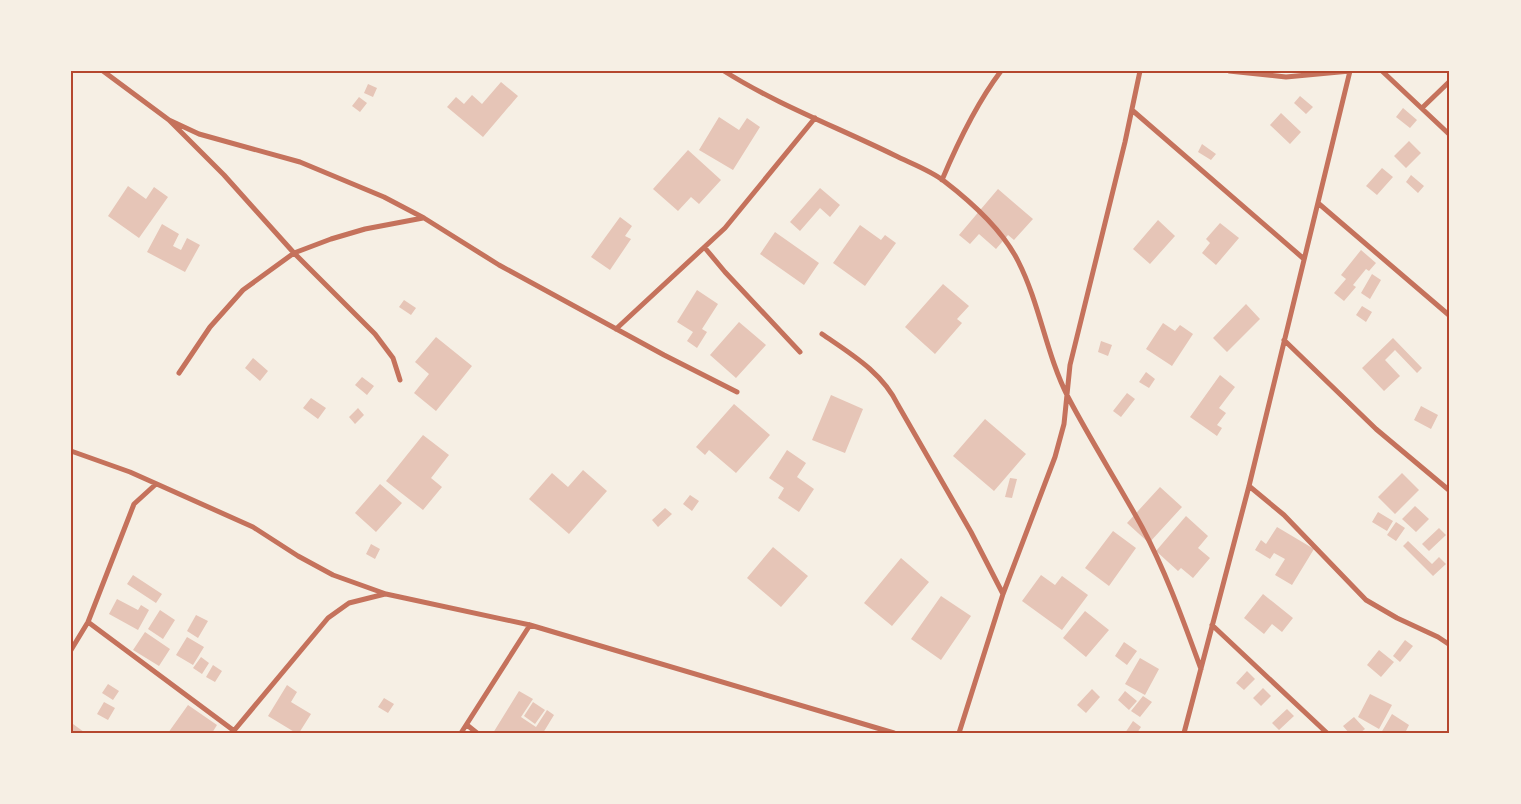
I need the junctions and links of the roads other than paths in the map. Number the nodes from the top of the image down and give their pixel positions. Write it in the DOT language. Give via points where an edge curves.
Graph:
graph roads {
  1 [pos="104,71"];
  2 [pos="724,71"];
  3 [pos="1001,71"];
  4 [pos="1140,71"];
  5 [pos="1229,71"];
  6 [pos="1350,71"];
  7 [pos="1382,71"];
  8 [pos="1450,81"];
  9 [pos="1422,108"];
  10 [pos="1132,110"];
  11 [pos="815,118"];
  12 [pos="169,120"];
  13 [pos="1450,135"];
  14 [pos="942,180"];
  15 [pos="1318,204"];
  16 [pos="424,218"];
  17 [pos="705,248"];
  18 [pos="294,253"];
  19 [pos="1304,259"];
  20 [pos="1450,316"];
  21 [pos="616,329"];
  22 [pos="822,334"];
  23 [pos="1284,340"];
  24 [pos="800,352"];
  25 [pos="179,373"];
  26 [pos="400,380"];
  27 [pos="737,392"];
  28 [pos="1067,395"];
  29 [pos="71,451"];
  30 [pos="156,484"];
  31 [pos="1249,486"];
  32 [pos="1450,491"];
  33 [pos="386,594"];
  34 [pos="1003,594"];
  35 [pos="88,622"];
  36 [pos="530,625"];
  37 [pos="1212,625"];
  38 [pos="1450,644"];
  39 [pos="71,650"];
  40 [pos="1201,669"];
  41 [pos="467,725"];
  42 [pos="234,732"];
  43 [pos="461,733"];
  44 [pos="477,733"];
  45 [pos="894,733"];
  46 [pos="959,733"];
  47 [pos="1184,733"];
  48 [pos="1327,733"];
  1 -- 12 [label="street"];
  2 -- 11 [label="street"];
  3 -- 14 [label="street" via="958,141"];
  4 -- 10 [label="street"];
  5 -- 6 [label="street" via="1286,77"];
  6 -- 15 [label="street"];
  7 -- 9 [label="street"];
  8 -- 9 [label="street"];
  9 -- 13 [label="street"];
  10 -- 19 [label="street"];
  10 -- 28 [label="street" via="1070,365"];
  11 -- 14 [label="street"];
  11 -- 17 [label="street" via="726,228"];
  12 -- 16 [label="street" via="199,134 300,162 384,197"];
  12 -- 18 [label="street"];
  14 -- 28 [label="street" via="976,208 1018,260"];
  15 -- 19 [label="street"];
  15 -- 20 [label="street"];
  16 -- 18 [label="street" via="365,229"];
  16 -- 21 [label="street" via="499,265"];
  17 -- 21 [label="street"];
  17 -- 24 [label="street"];
  18 -- 25 [label="street" via="243,290 210,328"];
  18 -- 26 [label="street" via="375,334 393,358"];
  19 -- 23 [label="street"];
  21 -- 27 [label="street"];
  22 -- 34 [label="street" via="878,375 891,390"];
  23 -- 31 [label="street"];
  23 -- 32 [label="street" via="1376,429"];
  28 -- 34 [label="street" via="1064,424 1055,457"];
  28 -- 40 [label="street" via="1147,536 1171,587"];
  29 -- 30 [label="street"];
  30 -- 33 [label="street" via="253,527 334,575"];
  30 -- 35 [label="street" via="134,504"];
  31 -- 37 [label="street"];
  31 -- 38 [label="street" via="1284,515 1366,600"];
  33 -- 36 [label="street"];
  33 -- 42 [label="street" via="348,603 328,618"];
  34 -- 46 [label="street"];
  35 -- 39 [label="street"];
  35 -- 42 [label="street"];
  36 -- 41 [label="street"];
  36 -- 45 [label="street"];
  37 -- 40 [label="street"];
  37 -- 48 [label="street"];
  40 -- 47 [label="street"];
  41 -- 43 [label="street"];
  41 -- 44 [label="street"];
}
